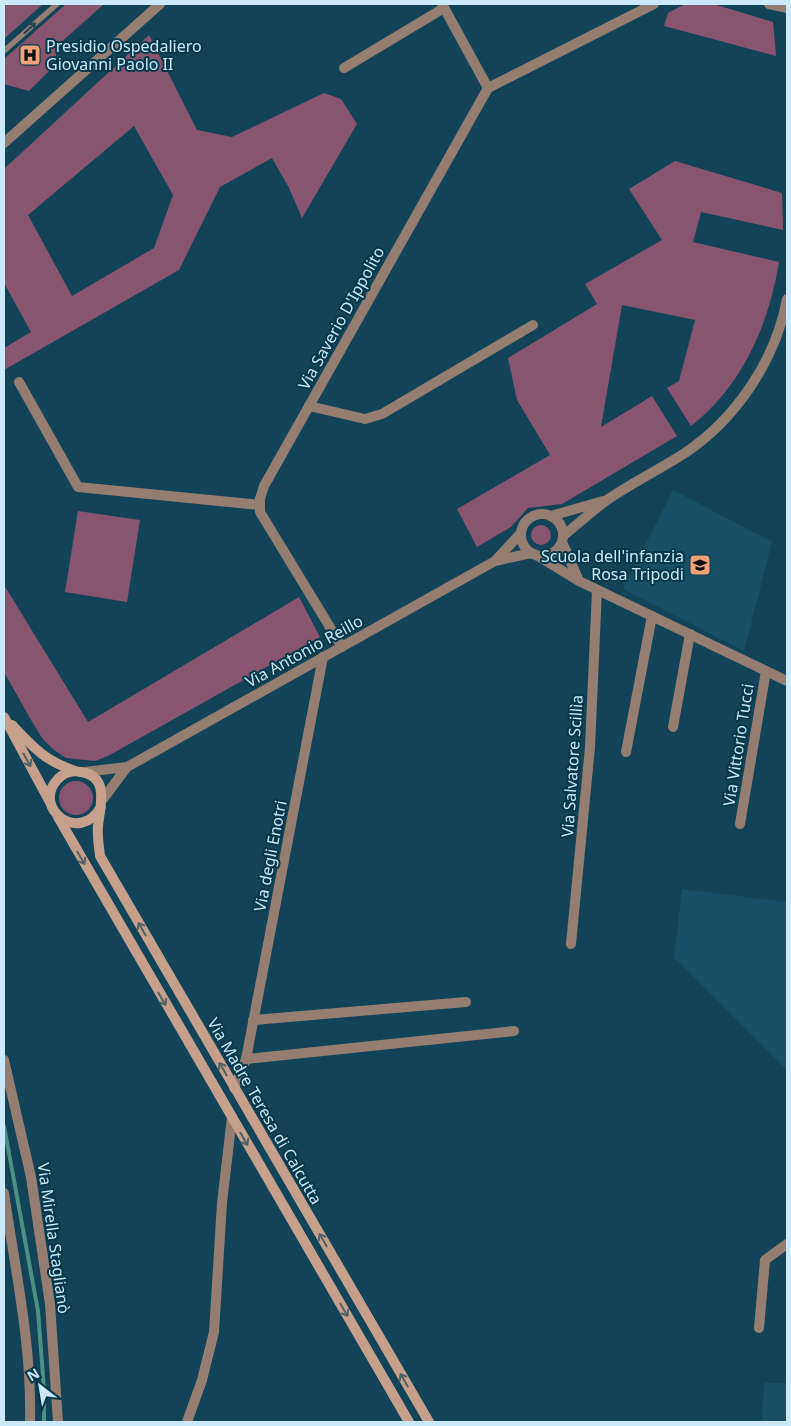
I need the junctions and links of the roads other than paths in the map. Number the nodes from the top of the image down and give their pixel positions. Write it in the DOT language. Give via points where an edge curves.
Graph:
graph roads {
  1 [pos="57,4"];
  2 [pos="154,4"];
  3 [pos="160,4"];
  4 [pos="654,4"];
  5 [pos="769,4"];
  6 [pos="443,6"];
  7 [pos="787,8"];
  8 [pos="120,38"];
  9 [pos="4,51"];
  10 [pos="344,68"];
  11 [pos="488,88"];
  12 [pos="4,144"];
  13 [pos="787,299"];
  14 [pos="533,326"];
  15 [pos="18,382"];
  16 [pos="309,406"];
  17 [pos="606,500"];
  18 [pos="260,505"];
  19 [pos="551,516"];
  20 [pos="522,533"];
  21 [pos="563,539"];
  22 [pos="535,555"];
  23 [pos="495,561"];
  24 [pos="579,581"];
  25 [pos="597,590"];
  26 [pos="652,616"];
  27 [pos="690,634"];
  28 [pos="342,647"];
  29 [pos="323,658"];
  30 [pos="766,671"];
  31 [pos="787,681"];
  32 [pos="4,716"];
  33 [pos="672,727"];
  34 [pos="626,752"];
  35 [pos="127,766"];
  36 [pos="79,771"];
  37 [pos="50,802"];
  38 [pos="102,803"];
  39 [pos="57,816"];
  40 [pos="740,824"];
  41 [pos="571,944"];
  42 [pos="466,1002"];
  43 [pos="253,1020"];
  44 [pos="514,1031"];
  45 [pos="246,1059"];
  46 [pos="4,1060"];
  47 [pos="234,1088"];
  48 [pos="232,1117"];
  49 [pos="4,1193"];
  50 [pos="787,1244"];
  51 [pos="759,1328"];
  52 [pos="30,1422"];
  53 [pos="58,1422"];
  54 [pos="187,1422"];
  55 [pos="409,1422"];
  56 [pos="429,1422"];
  9 -- 1 [label="lane, one-way"];
  2 -- 8 [label="street"];
  3 -- 8 [label="street"];
  4 -- 11 [label="street"];
  5 -- 7 [label="street"];
  6 -- 10 [label="street"];
  6 -- 11 [label="street"];
  8 -- 12 [label="street"];
  11 -- 16 [label="street, Via Saverio D'Ippolito"];
  13 -- 17 [label="street" via="784,318 758,377 726,417 686,452"];
  14 -- 16 [label="street" via="382,414 365,419"];
  15 -- 18 [label="street" via="78,487"];
  16 -- 18 [label="street, Via Saverio D'Ippolito" via="264,486"];
  17 -- 19 [label="street"];
  17 -- 21 [label="street"];
  18 -- 28 [label="street" via="260,512"];
  19 -- 20 [label="street" via="532,517 523,526"];
  19 -- 21 [label="street" via="560,524"];
  20 -- 22 [label="street" via="524,544"];
  20 -- 23 [label="street, Via Antonio Reillo"];
  21 -- 22 [label="street" via="553,553"];
  21 -- 24 [label="street"];
  22 -- 23 [label="street, Via Antonio Reillo"];
  22 -- 24 [label="street"];
  23 -- 28 [label="street, Via Antonio Reillo"];
  24 -- 25 [label="street"];
  25 -- 26 [label="street"];
  25 -- 41 [label="street, Via Salvatore Scillìa" via="590,748"];
  26 -- 27 [label="street"];
  26 -- 34 [label="street"];
  27 -- 30 [label="street"];
  27 -- 33 [label="street"];
  28 -- 29 [label="street, Via Antonio Reillo"];
  29 -- 35 [label="street, Via Antonio Reillo"];
  29 -- 43 [label="street, Via degli Enotri"];
  30 -- 31 [label="street"];
  30 -- 40 [label="street, Via Vittorio Tucci"];
  32 -- 36 [label="main road, Via Antonio Reillo" via="39,753 53,763"];
  32 -- 37 [label="main road, Via Antonio Reillo, one-way"];
  35 -- 36 [label="street, Via Antonio Reillo"];
  35 -- 38 [label="street, Via Antonio Reillo"];
  36 -- 37 [label="main road" via="58,778 53,785"];
  36 -- 38 [label="main road" via="98,782"];
  37 -- 39 [label="main road"];
  38 -- 39 [label="main road" via="96,815 81,823 64,821"];
  47 -- 38 [label="main road, Via Madre Teresa di Calcutta, one-way" via="100,856 98,840"];
  39 -- 48 [label="main road, Via Madre Teresa di Calcutta, one-way"];
  42 -- 43 [label="street"];
  43 -- 45 [label="street, Via degli Enotri"];
  44 -- 45 [label="street"];
  45 -- 47 [label="street, Via degli Enotri"];
  46 -- 53 [label="street, Via Mirella Staglianò" via="33,1187 50,1304"];
  56 -- 47 [label="main road, Via Madre Teresa di Calcutta, one-way"];
  48 -- 54 [label="street" via="222,1203 214,1332"];
  48 -- 55 [label="main road, Via Madre Teresa di Calcutta, one-way"];
  49 -- 52 [label="street" via="31,1380"];
  50 -- 51 [label="street" via="765,1260"];
}
